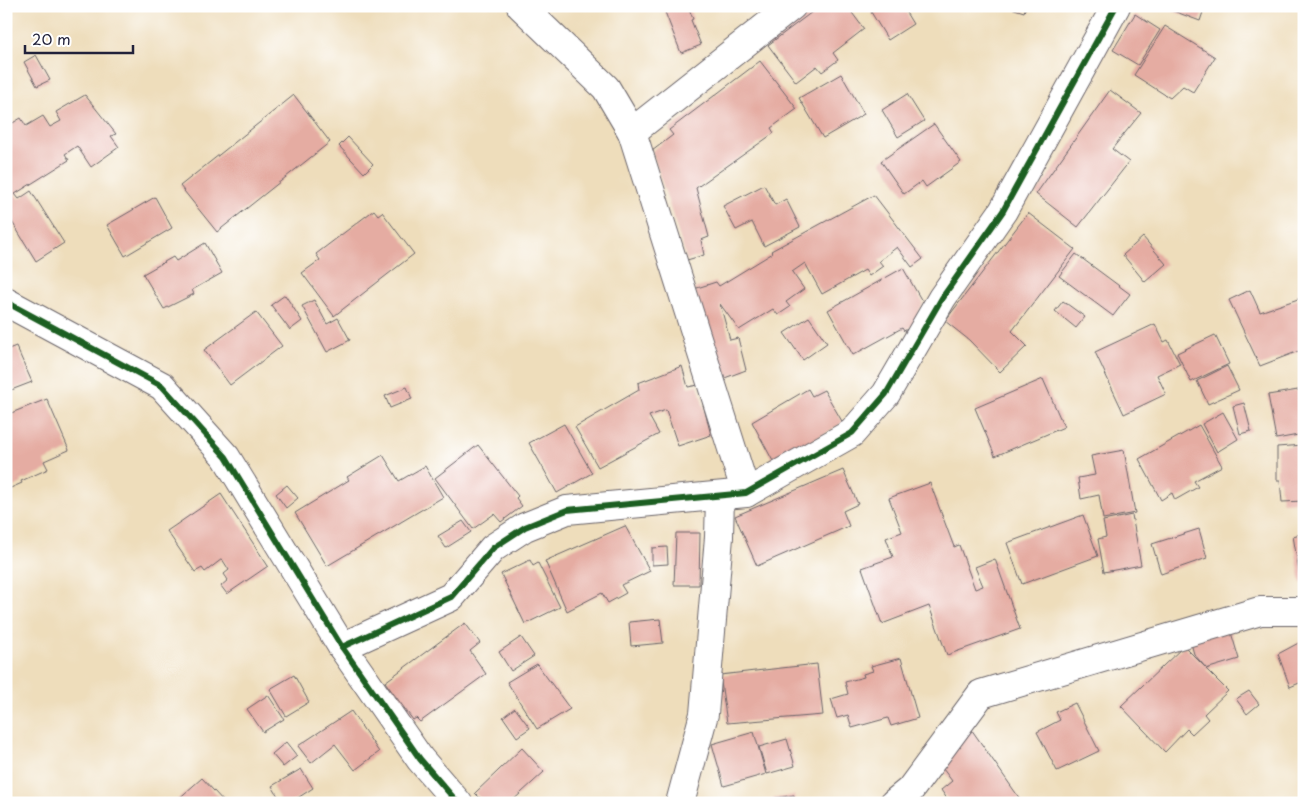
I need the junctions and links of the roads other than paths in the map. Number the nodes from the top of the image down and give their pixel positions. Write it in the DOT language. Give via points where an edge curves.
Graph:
graph roads {
  1 [pos="520,6"];
  2 [pos="792,6"];
  3 [pos="1116,6"];
  4 [pos="632,132"];
  5 [pos="6,302"];
  6 [pos="746,493"];
  7 [pos="720,496"];
  8 [pos="1304,611"];
  9 [pos="342,647"];
  10 [pos="458,803"];
  11 [pos="680,803"];
  12 [pos="894,803"];
  1 -- 4 [label="street" via="606,88"];
  2 -- 4 [label="street"];
  3 -- 6 [label="street" via="1003,211 942,298 886,394 852,433"];
  4 -- 6 [label="street"];
  5 -- 9 [label="street" via="162,386 226,457"];
  6 -- 7 [label="street"];
  7 -- 9 [label="street" via="567,510 525,526 493,548 451,597"];
  7 -- 11 [label="street" via="720,537 704,714"];
  8 -- 12 [label="street" via="1260,611 981,694 910,790"];
  9 -- 10 [label="street" via="420,760"];
}
